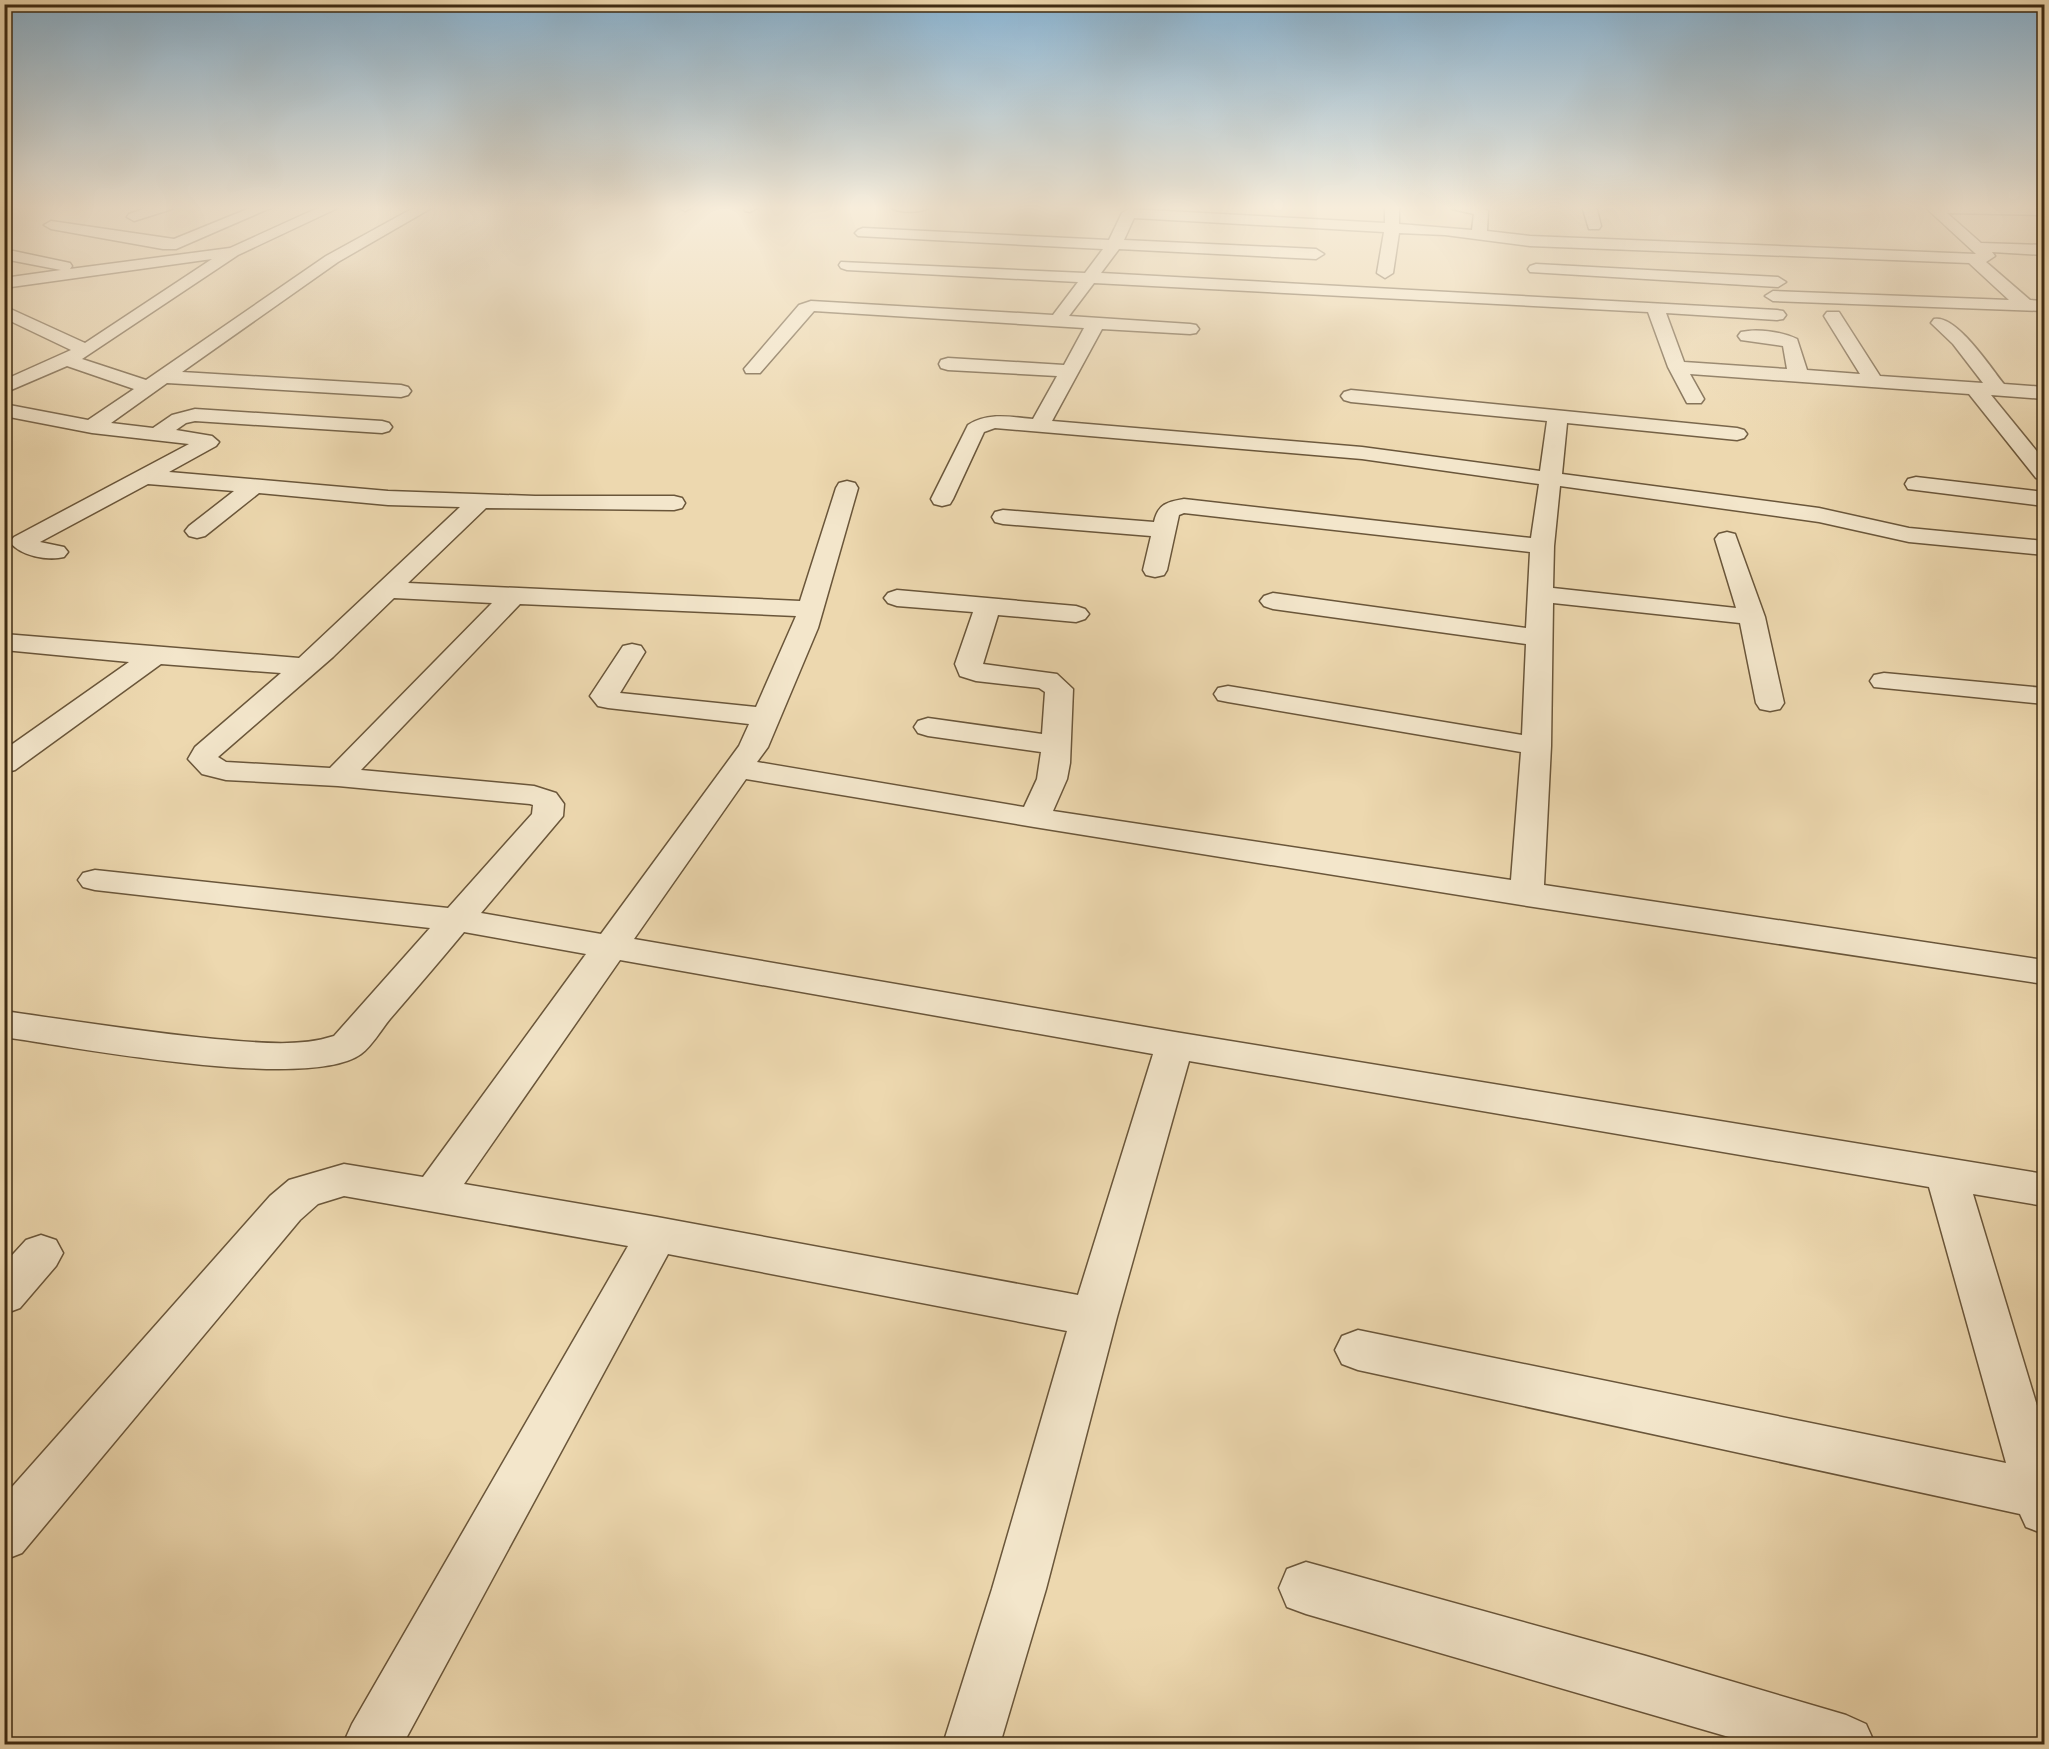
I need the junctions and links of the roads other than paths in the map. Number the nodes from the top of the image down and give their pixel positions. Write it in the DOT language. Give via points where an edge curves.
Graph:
graph roads {
  1 [pos="180,288"];
  2 [pos="291,288"];
  3 [pos="1083,288"];
  4 [pos="1283,288"];
  5 [pos="1540,288"];
  6 [pos="1759,288"];
  7 [pos="2005,288"];
  8 [pos="1543,302"];
  9 [pos="2026,306"];
  10 [pos="1655,307"];
  11 [pos="4,310"];
  12 [pos="1777,315"];
  13 [pos="1833,316"];
  14 [pos="2044,316"];
  15 [pos="1058,320"];
  16 [pos="1096,323"];
  17 [pos="1940,323"];
  18 [pos="1190,329"];
  19 [pos="1747,336"];
  20 [pos="86,350"];
  21 [pos="68,360"];
  22 [pos="948,364"];
  23 [pos="1677,367"];
  24 [pos="753,369"];
  25 [pos="1070,372"];
  26 [pos="1798,375"];
  27 [pos="1873,380"];
  28 [pos="156,382"];
  29 [pos="4,387"];
  30 [pos="1975,388"];
  31 [pos="1998,389"];
  32 [pos="401,391"];
  33 [pos="2044,393"];
  34 [pos="1351,396"];
  35 [pos="1694,399"];
  36 [pos="4,410"];
  37 [pos="1558,416"];
  38 [pos="1040,425"];
  39 [pos="92,427"];
  40 [pos="382,427"];
  41 [pos="1737,434"];
  42 [pos="156,435"];
  43 [pos="2044,473"];
  44 [pos="148,477"];
  45 [pos="1550,478"];
  46 [pos="1917,484"];
  47 [pos="253,487"];
  48 [pos="847,488"];
  49 [pos="942,499"];
  50 [pos="2044,499"];
  51 [pos="478,502"];
  52 [pos="674,503"];
  53 [pos="1003,517"];
  54 [pos="1164,530"];
  55 [pos="197,531"];
  56 [pos="1728,540"];
  57 [pos="1542,546"];
  58 [pos="2044,548"];
  59 [pos="56,552"];
  60 [pos="1155,570"];
  61 [pos="388,590"];
  62 [pos="1540,594"];
  63 [pos="513,596"];
  64 [pos="897,598"];
  65 [pos="1273,601"];
  66 [pos="988,606"];
  67 [pos="811,609"];
  68 [pos="1076,614"];
  69 [pos="1752,617"];
  70 [pos="1539,638"];
  71 [pos="4,642"];
  72 [pos="632,652"];
  73 [pos="154,656"];
  74 [pos="304,667"];
  75 [pos="1884,681"];
  76 [pos="1228,694"];
  77 [pos="2044,696"];
  78 [pos="1770,703"];
  79 [pos="766,717"];
  80 [pos="928,727"];
  81 [pos="1057,745"];
  82 [pos="1536,746"];
  83 [pos="4,764"];
  84 [pos="738,768"];
  85 [pos="338,777"];
  86 [pos="1034,818"];
  87 [pos="95,880"];
  88 [pos="1527,895"];
  89 [pos="456,920"];
  90 [pos="612,947"];
  91 [pos="2044,972"];
  92 [pos="4,1024"];
  93 [pos="1175,1045"];
  94 [pos="1946,1174"];
  95 [pos="2044,1190"];
  96 [pos="433,1195"];
  97 [pos="657,1234"];
  98 [pos="42,1253"];
  99 [pos="4,1295"];
  100 [pos="1094,1317"];
  101 [pos="1358,1350"];
  102 [pos="2042,1502"];
  103 [pos="4,1536"];
  104 [pos="1306,1588"];
  105 [pos="1791,1736"];
  106 [pos="372,1744"];
  107 [pos="972,1744"];
  108 [pos="1846,1744"];
  1 -- 20 [label="street"];
  2 -- 28 [label="street"];
  3 -- 15 [label="street"];
  4 -- 8 [label="street"];
  5 -- 8 [label="street"];
  6 -- 9 [label="street"];
  7 -- 9 [label="street"];
  8 -- 10 [label="street"];
  9 -- 14 [label="street"];
  10 -- 12 [label="street"];
  10 -- 23 [label="street"];
  11 -- 20 [label="street"];
  13 -- 27 [label="street"];
  15 -- 16 [label="street"];
  15 -- 24 [label="street" via="811,306"];
  16 -- 18 [label="street"];
  16 -- 25 [label="street"];
  17 -- 31 [label="street" via="1959,340"];
  19 -- 26 [label="street" via="1791,343"];
  20 -- 21 [label="street"];
  21 -- 28 [label="street"];
  21 -- 29 [label="street"];
  22 -- 25 [label="street"];
  23 -- 26 [label="street"];
  23 -- 35 [label="street"];
  25 -- 38 [label="street"];
  26 -- 27 [label="street"];
  27 -- 30 [label="street"];
  28 -- 32 [label="street"];
  28 -- 39 [label="street"];
  30 -- 31 [label="street"];
  30 -- 43 [label="street"];
  31 -- 33 [label="street"];
  34 -- 37 [label="street"];
  36 -- 39 [label="street"];
  37 -- 41 [label="street"];
  37 -- 45 [label="street"];
  38 -- 45 [label="street" via="1323,448"];
  38 -- 49 [label="street" via="994,422 977,426"];
  39 -- 42 [label="street"];
  40 -- 42 [label="street" via="195,415 179,419"];
  42 -- 44 [label="street" via="209,442"];
  44 -- 47 [label="street"];
  44 -- 59 [label="street" via="22,542"];
  45 -- 57 [label="street"];
  45 -- 58 [label="street" via="1819,515 1909,535"];
  46 -- 50 [label="street"];
  47 -- 51 [label="street"];
  47 -- 55 [label="street"];
  48 -- 67 [label="street"];
  51 -- 52 [label="street"];
  51 -- 61 [label="street"];
  53 -- 54 [label="street"];
  54 -- 57 [label="street" via="1168,512 1184,506"];
  54 -- 60 [label="street"];
  56 -- 69 [label="street"];
  57 -- 62 [label="street"];
  61 -- 63 [label="street"];
  61 -- 74 [label="street"];
  62 -- 69 [label="street"];
  62 -- 70 [label="street"];
  63 -- 67 [label="street"];
  63 -- 85 [label="street"];
  64 -- 66 [label="street"];
  65 -- 70 [label="street"];
  66 -- 68 [label="street"];
  66 -- 81 [label="street" via="970,670 1047,680 1059,688"];
  67 -- 79 [label="street"];
  69 -- 78 [label="street"];
  70 -- 82 [label="street"];
  71 -- 73 [label="street"];
  72 -- 79 [label="street" via="607,688 604,696 608,700"];
  73 -- 74 [label="street"];
  73 -- 83 [label="street"];
  74 -- 85 [label="street" via="205,753 203,759 213,768 226,771"];
  75 -- 77 [label="street"];
  76 -- 82 [label="street"];
  79 -- 84 [label="street" via="753,747"];
  80 -- 81 [label="street"];
  81 -- 86 [label="street" via="1052,779"];
  82 -- 88 [label="street"];
  84 -- 86 [label="street"];
  84 -- 90 [label="street"];
  85 -- 89 [label="street" via="534,795 549,803 547,816"];
  86 -- 88 [label="street"];
  87 -- 89 [label="street"];
  88 -- 91 [label="street"];
  89 -- 90 [label="street"];
  89 -- 92 [label="street" via="347,1044 330,1053 224,1053"];
  90 -- 93 [label="street"];
  90 -- 96 [label="street"];
  93 -- 94 [label="street"];
  93 -- 100 [label="street"];
  94 -- 95 [label="street"];
  94 -- 102 [label="street"];
  96 -- 97 [label="street"];
  96 -- 103 [label="street" via="344,1180 304,1192 285,1209"];
  97 -- 100 [label="street"];
  97 -- 106 [label="street"];
  98 -- 99 [label="street"];
  100 -- 107 [label="street"];
  101 -- 102 [label="street"];
  104 -- 105 [label="street"];
  105 -- 108 [label="street"];
}
